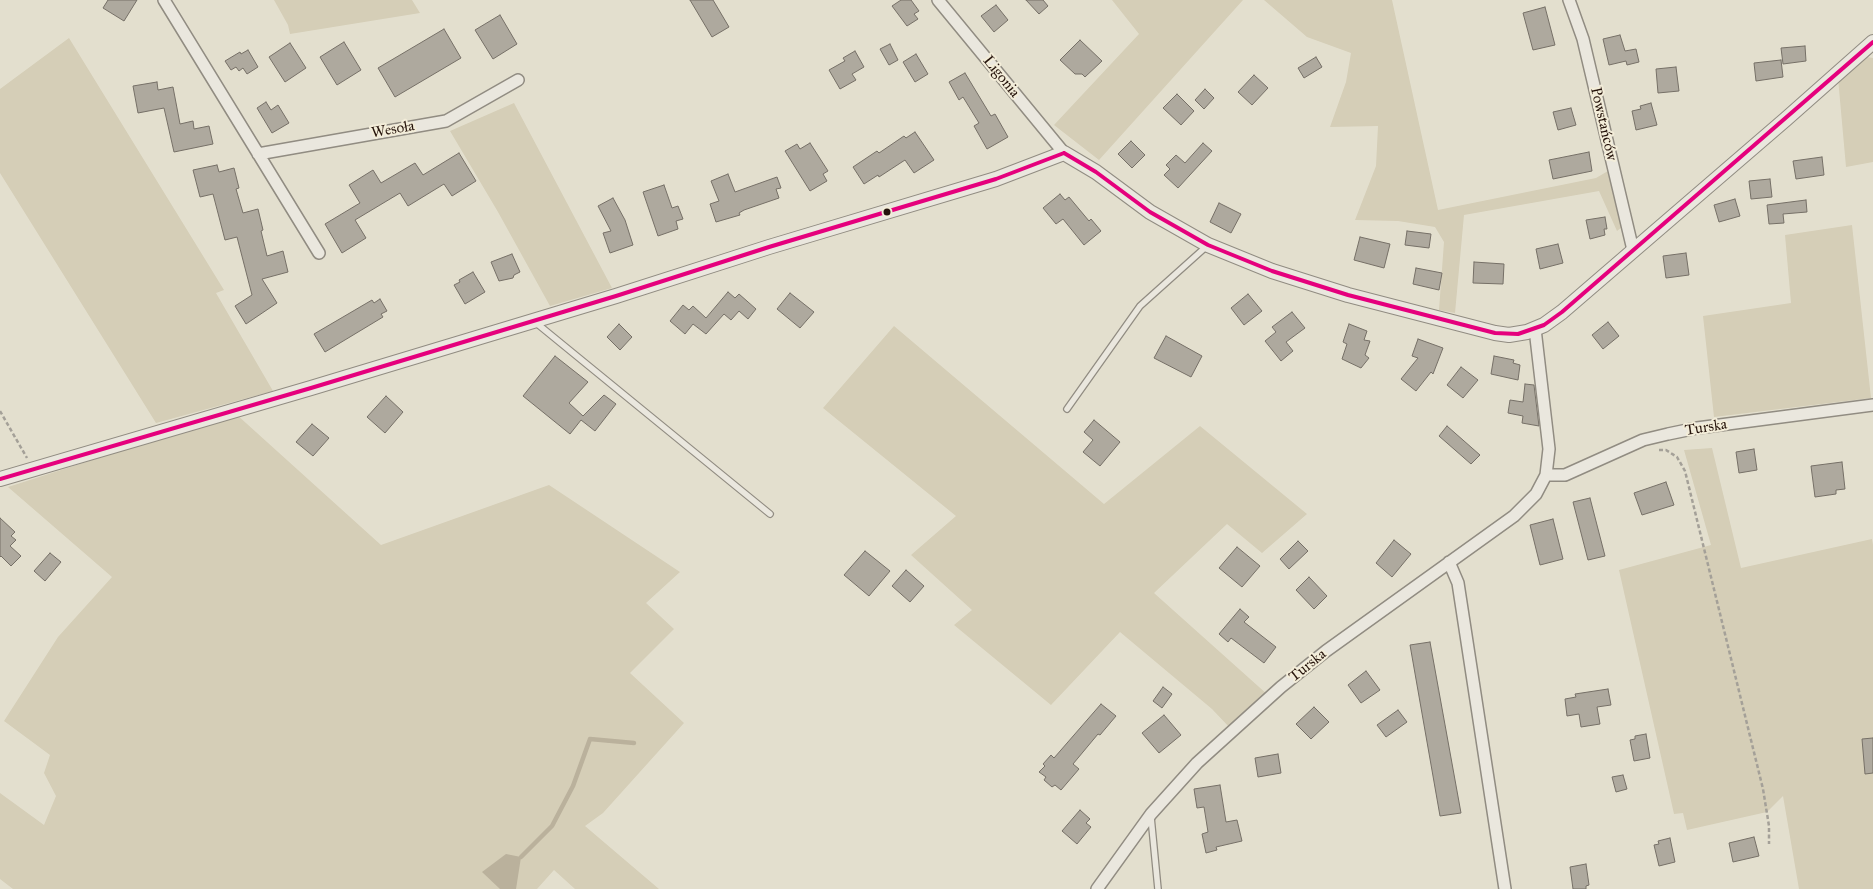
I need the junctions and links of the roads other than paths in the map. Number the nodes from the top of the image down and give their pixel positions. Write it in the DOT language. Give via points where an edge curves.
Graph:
graph roads {
  1 [pos="164,0"];
  2 [pos="938,0"];
  3 [pos="1569,0"];
  4 [pos="1873,42"];
  5 [pos="518,80"];
  6 [pos="1064,153"];
  7 [pos="258,154"];
  8 [pos="1208,245"];
  9 [pos="1633,250"];
  10 [pos="319,253"];
  11 [pos="533,321"];
  12 [pos="1535,329"];
  13 [pos="1873,405"];
  14 [pos="1067,409"];
  15 [pos="1546,475"];
  16 [pos="0,479"];
  17 [pos="770,514"];
  18 [pos="1449,562"];
  19 [pos="1151,814"];
  20 [pos="1097,889"];
  21 [pos="1158,889"];
  22 [pos="1505,889"];
  1 -- 7 [label="street"];
  2 -- 6 [label="street, Ligonia"];
  3 -- 9 [label="street, Powstańców" via="1583,39"];
  4 -- 9 [label="street"];
  5 -- 7 [label="street, Wesoła" via="446,121"];
  6 -- 8 [label="street" via="1150,212"];
  6 -- 11 [label="street" via="996,179"];
  7 -- 10 [label="street"];
  8 -- 12 [label="street" via="1272,271 1348,295 1496,334 1518,334"];
  8 -- 14 [label="lane" via="1140,306"];
  9 -- 12 [label="street" via="1562,312"];
  11 -- 16 [label="street"];
  11 -- 17 [label="lane"];
  12 -- 15 [label="street, Turska" via="1549,449"];
  13 -- 15 [label="street, Turska" via="1668,434 1643,440 1565,475"];
  15 -- 18 [label="street, Turska" via="1523,509"];
  18 -- 19 [label="street, Turska" via="1326,651 1281,688 1197,763"];
  18 -- 22 [label="street" via="1458,583"];
  19 -- 20 [label="street, Turska"];
  19 -- 21 [label="lane"];
}
